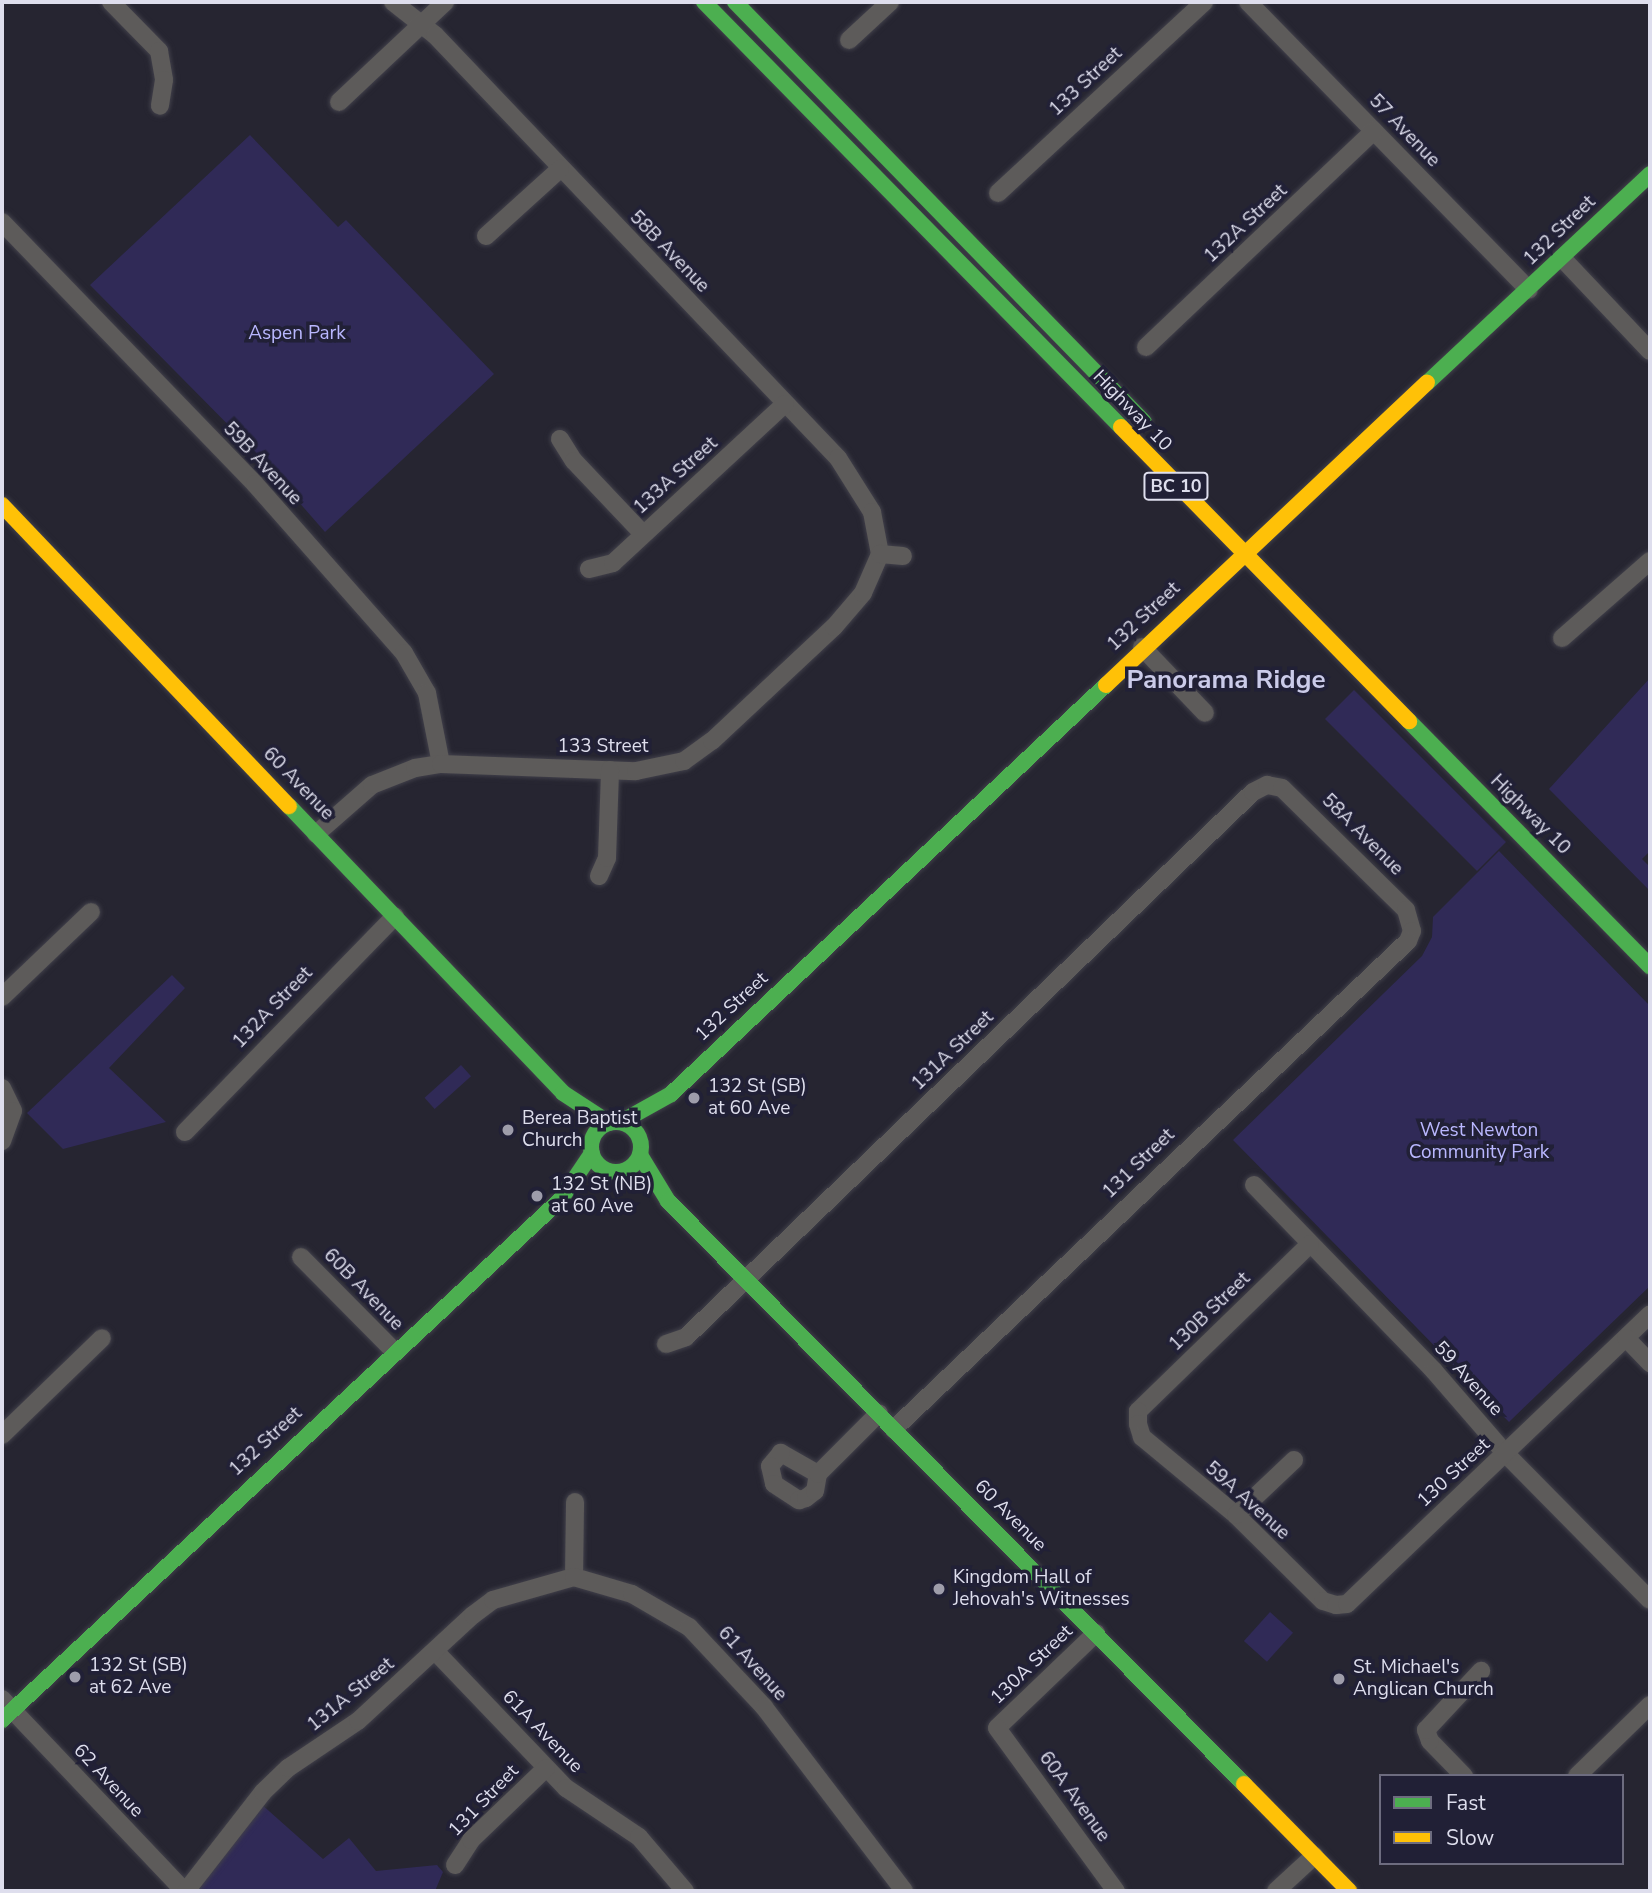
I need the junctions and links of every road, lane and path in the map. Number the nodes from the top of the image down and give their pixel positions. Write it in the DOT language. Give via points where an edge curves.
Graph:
graph roads {
  1 [pos="111,2"];
  2 [pos="393,2"];
  3 [pos="445,2"];
  4 [pos="704,2"];
  5 [pos="735,2"];
  6 [pos="890,2"];
  7 [pos="1204,2"];
  8 [pos="1248,2"];
  9 [pos="421,23"];
  10 [pos="849,40"];
  11 [pos="339,102"];
  12 [pos="160,107"];
  13 [pos="1374,131"];
  14 [pos="560,169"];
  15 [pos="1650,174"];
  16 [pos="998,193"];
  17 [pos="2,222"];
  18 [pos="486,236"];
  19 [pos="1562,258"];
  20 [pos="1529,290"];
  21 [pos="1146,347"];
  22 [pos="1650,351"];
  23 [pos="785,404"];
  24 [pos="1156,434"];
  25 [pos="560,439"];
  26 [pos="2,505"];
  27 [pos="1244,524"];
  28 [pos="643,534"];
  29 [pos="1259,540"];
  30 [pos="880,554"];
  31 [pos="1243,554"];
  32 [pos="1273,554"];
  33 [pos="902,556"];
  34 [pos="1650,561"];
  35 [pos="589,569"];
  36 [pos="1562,638"];
  37 [pos="1143,647"];
  38 [pos="1205,713"];
  39 [pos="441,764"];
  40 [pos="610,770"];
  41 [pos="1267,785"];
  42 [pos="316,835"];
  43 [pos="599,876"];
  44 [pos="91,912"];
  45 [pos="395,916"];
  46 [pos="1412,931"];
  47 [pos="1650,966"];
  48 [pos="2,997"];
  49 [pos="563,1093"];
  50 [pos="671,1094"];
  51 [pos="6,1095"];
  52 [pos="615,1123"];
  53 [pos="185,1132"];
  54 [pos="2,1141"];
  55 [pos="591,1149"];
  56 [pos="641,1153"];
  57 [pos="617,1172"];
  58 [pos="1254,1185"];
  59 [pos="561,1199"];
  60 [pos="668,1201"];
  61 [pos="1310,1244"];
  62 [pos="301,1257"];
  63 [pos="747,1280"];
  64 [pos="1650,1314"];
  65 [pos="102,1338"];
  66 [pos="1626,1338"];
  67 [pos="666,1344"];
  68 [pos="395,1352"];
  69 [pos="1650,1363"];
  70 [pos="1138,1410"];
  71 [pos="879,1413"];
  72 [pos="894,1429"];
  73 [pos="2,1435"];
  74 [pos="1505,1453"];
  75 [pos="1294,1460"];
  76 [pos="818,1474"];
  77 [pos="575,1502"];
  78 [pos="1236,1516"];
  79 [pos="574,1577"];
  80 [pos="1650,1600"];
  81 [pos="1347,1604"];
  82 [pos="1096,1633"];
  83 [pos="435,1651"];
  84 [pos="1481,1671"];
  85 [pos="1650,1705"];
  86 [pos="5,1710"];
  87 [pos="997,1728"];
  88 [pos="546,1768"];
  89 [pos="1462,1774"];
  90 [pos="1579,1774"];
  91 [pos="1314,1856"];
  92 [pos="455,1865"];
  93 [pos="185,1891"];
  94 [pos="685,1891"];
  95 [pos="904,1891"];
  96 [pos="1116,1891"];
  97 [pos="1276,1891"];
  98 [pos="1349,1891"];
  1 -- 12 [label="street" via="159,51 164,80"];
  2 -- 9 [label="street, 58B Avenue"];
  3 -- 9 [label="street"];
  4 -- 31 [label="main road, Highway 10 / BC 10"];
  5 -- 24 [label="main road, Highway 10"];
  6 -- 10 [label="street"];
  7 -- 16 [label="street, 133 Street"];
  8 -- 13 [label="street, 57 Avenue"];
  9 -- 11 [label="street"];
  9 -- 14 [label="street, 58B Avenue"];
  13 -- 20 [label="street, 57 Avenue"];
  13 -- 21 [label="street, 132A Street"];
  14 -- 18 [label="street"];
  14 -- 23 [label="street, 58B Avenue"];
  15 -- 19 [label="main road, 132 Street"];
  17 -- 39 [label="street, 59B Avenue" via="255,484 404,653 427,693"];
  19 -- 20 [label="main road, 132 Street"];
  19 -- 22 [label="street"];
  20 -- 29 [label="main road, 132 Street"];
  23 -- 28 [label="street, 133A Street"];
  23 -- 30 [label="street, 58B Avenue" via="855,480 872,512"];
  25 -- 28 [label="street" via="574,461"];
  26 -- 42 [label="main road, 60 Avenue"];
  27 -- 29 [label="main road"];
  28 -- 35 [label="street, 133A Street" via="612,563"];
  29 -- 31 [label="main road, 132 Street"];
  29 -- 32 [label="main road"];
  30 -- 33 [label="street"];
  30 -- 40 [label="street, 133 Street" via="863,593 848,612 712,741 664,768"];
  31 -- 37 [label="main road, 132 Street"];
  31 -- 47 [label="main road, Highway 10 / BC 10"];
  34 -- 36 [label="street"];
  37 -- 38 [label="street"];
  37 -- 50 [label="main road, 132 Street"];
  39 -- 40 [label="street, 133 Street"];
  39 -- 42 [label="street, 133 Street" via="385,778"];
  40 -- 43 [label="street" via="607,858"];
  41 -- 46 [label="street, 58A Avenue" via="1291,793 1349,851 1406,910"];
  41 -- 63 [label="street, 131A Street" via="1252,792"];
  42 -- 45 [label="main road, 60 Avenue"];
  44 -- 48 [label="street"];
  45 -- 49 [label="main road, 60 Avenue"];
  45 -- 53 [label="street, 132A Street"];
  46 -- 72 [label="street, 131 Street" via="1399,950 1219,1124 1186,1148"];
  49 -- 52 [label="main road, 60 Avenue"];
  49 -- 55 [label="main road, 60 Avenue"];
  50 -- 52 [label="main road, 132 Street"];
  50 -- 56 [label="main road, 132 Street"];
  51 -- 54 [label="street" via="11,1124"];
  52 -- 55 [label="main road" via="596,1132"];
  52 -- 56 [label="main road" via="639,1136"];
  55 -- 57 [label="main road" via="600,1166"];
  55 -- 59 [label="main road, 132 Street"];
  56 -- 57 [label="main road" via="632,1167"];
  56 -- 60 [label="main road, 60 Avenue"];
  57 -- 59 [label="main road, 132 Street"];
  57 -- 60 [label="main road, 60 Avenue"];
  58 -- 61 [label="street, 59 Avenue"];
  59 -- 68 [label="main road, 132 Street"];
  60 -- 63 [label="main road, 60 Avenue"];
  61 -- 70 [label="street, 130B Street"];
  61 -- 74 [label="street, 59 Avenue" via="1434,1371"];
  62 -- 68 [label="street, 60B Avenue"];
  63 -- 67 [label="street, 131A Street" via="686,1337"];
  63 -- 71 [label="main road, 60 Avenue"];
  64 -- 66 [label="street, 130 Street"];
  65 -- 73 [label="street"];
  66 -- 69 [label="street"];
  66 -- 74 [label="street, 130 Street"];
  68 -- 86 [label="main road, 132 Street"];
  70 -- 78 [label="street, 59A Avenue" via="1142,1437"];
  71 -- 72 [label="main road, 60 Avenue"];
  71 -- 76 [label="street"];
  72 -- 82 [label="main road, 60 Avenue"];
  74 -- 80 [label="street, 59 Avenue"];
  74 -- 81 [label="street, 130 Street"];
  75 -- 78 [label="street"];
  77 -- 79 [label="street"];
  78 -- 81 [label="street, 59A Avenue" via="1323,1601"];
  79 -- 83 [label="street, 131A Street" via="493,1600"];
  79 -- 95 [label="street, 61 Avenue" via="632,1594 689,1627 764,1707"];
  82 -- 87 [label="street, 130A Street"];
  82 -- 91 [label="main road, 60 Avenue"];
  83 -- 88 [label="street, 61A Avenue"];
  83 -- 93 [label="street, 131A Street" via="358,1721 263,1792"];
  84 -- 89 [label="street" via="1426,1730 1430,1741"];
  85 -- 90 [label="street"];
  86 -- 93 [label="street, 62 Avenue"];
  87 -- 96 [label="street, 60A Avenue"];
  88 -- 92 [label="street, 131 Street" via="471,1840"];
  88 -- 94 [label="street, 61A Avenue" via="566,1788 639,1837"];
  91 -- 97 [label="street"];
  91 -- 98 [label="main road, 60 Avenue"];
}
